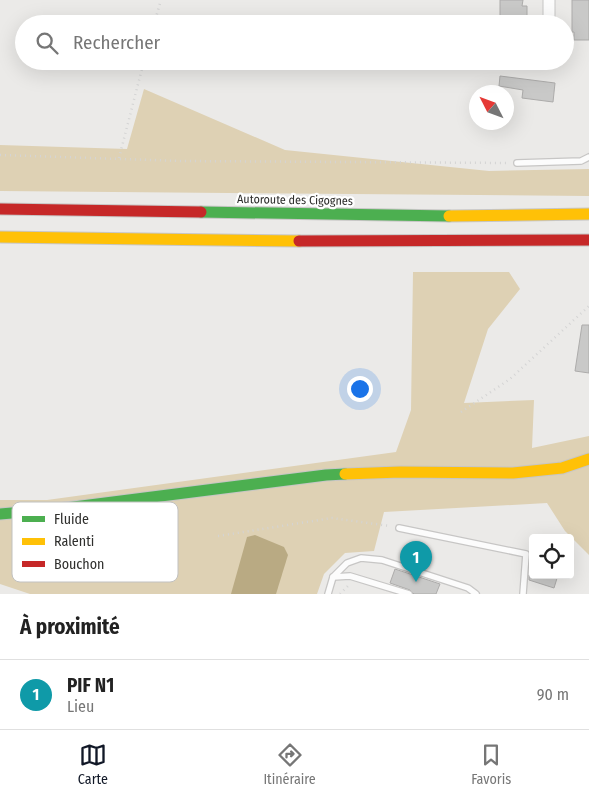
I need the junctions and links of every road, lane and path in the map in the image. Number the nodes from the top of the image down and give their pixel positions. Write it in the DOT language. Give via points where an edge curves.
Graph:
graph roads {
  1 [pos="161,0"];
  2 [pos="550,0"];
  3 [pos="157,15"];
  4 [pos="549,15"];
  5 [pos="142,70"];
  6 [pos="0,155"];
  7 [pos="589,157"];
  8 [pos="119,158"];
  9 [pos="518,163"];
  10 [pos="0,209"];
  11 [pos="589,214"];
  12 [pos="0,237"];
  13 [pos="589,240"];
  14 [pos="589,306"];
  15 [pos="461,412"];
  16 [pos="589,459"];
  17 [pos="113,502"];
  18 [pos="399,528"];
  19 [pos="218,536"];
  20 [pos="333,577"];
  21 [pos="328,594"];
  22 [pos="409,594"];
  23 [pos="476,594"];
  24 [pos="523,594"];
  1 -- 3 [label="path"];
  2 -- 4 [label="street"];
  5 -- 8 [label="path"];
  6 -- 8 [label="path"];
  7 -- 9 [label="lane" via="581,161"];
  8 -- 9 [label="path"];
  10 -- 11 [label="main road, Autoroute des Cigognes" via="465,216"];
  12 -- 13 [label="main road"];
  14 -- 15 [label="path" via="510,379"];
  16 -- 17 [label="main road" via="562,468 513,472 326,475"];
  18 -- 19 [label="path" via="332,518"];
  18 -- 24 [label="lane" via="526,554"];
  20 -- 21 [label="lane"];
  20 -- 22 [label="lane" via="350,576"];
  20 -- 23 [label="lane" via="347,564 361,558 382,560 468,588"];
}
